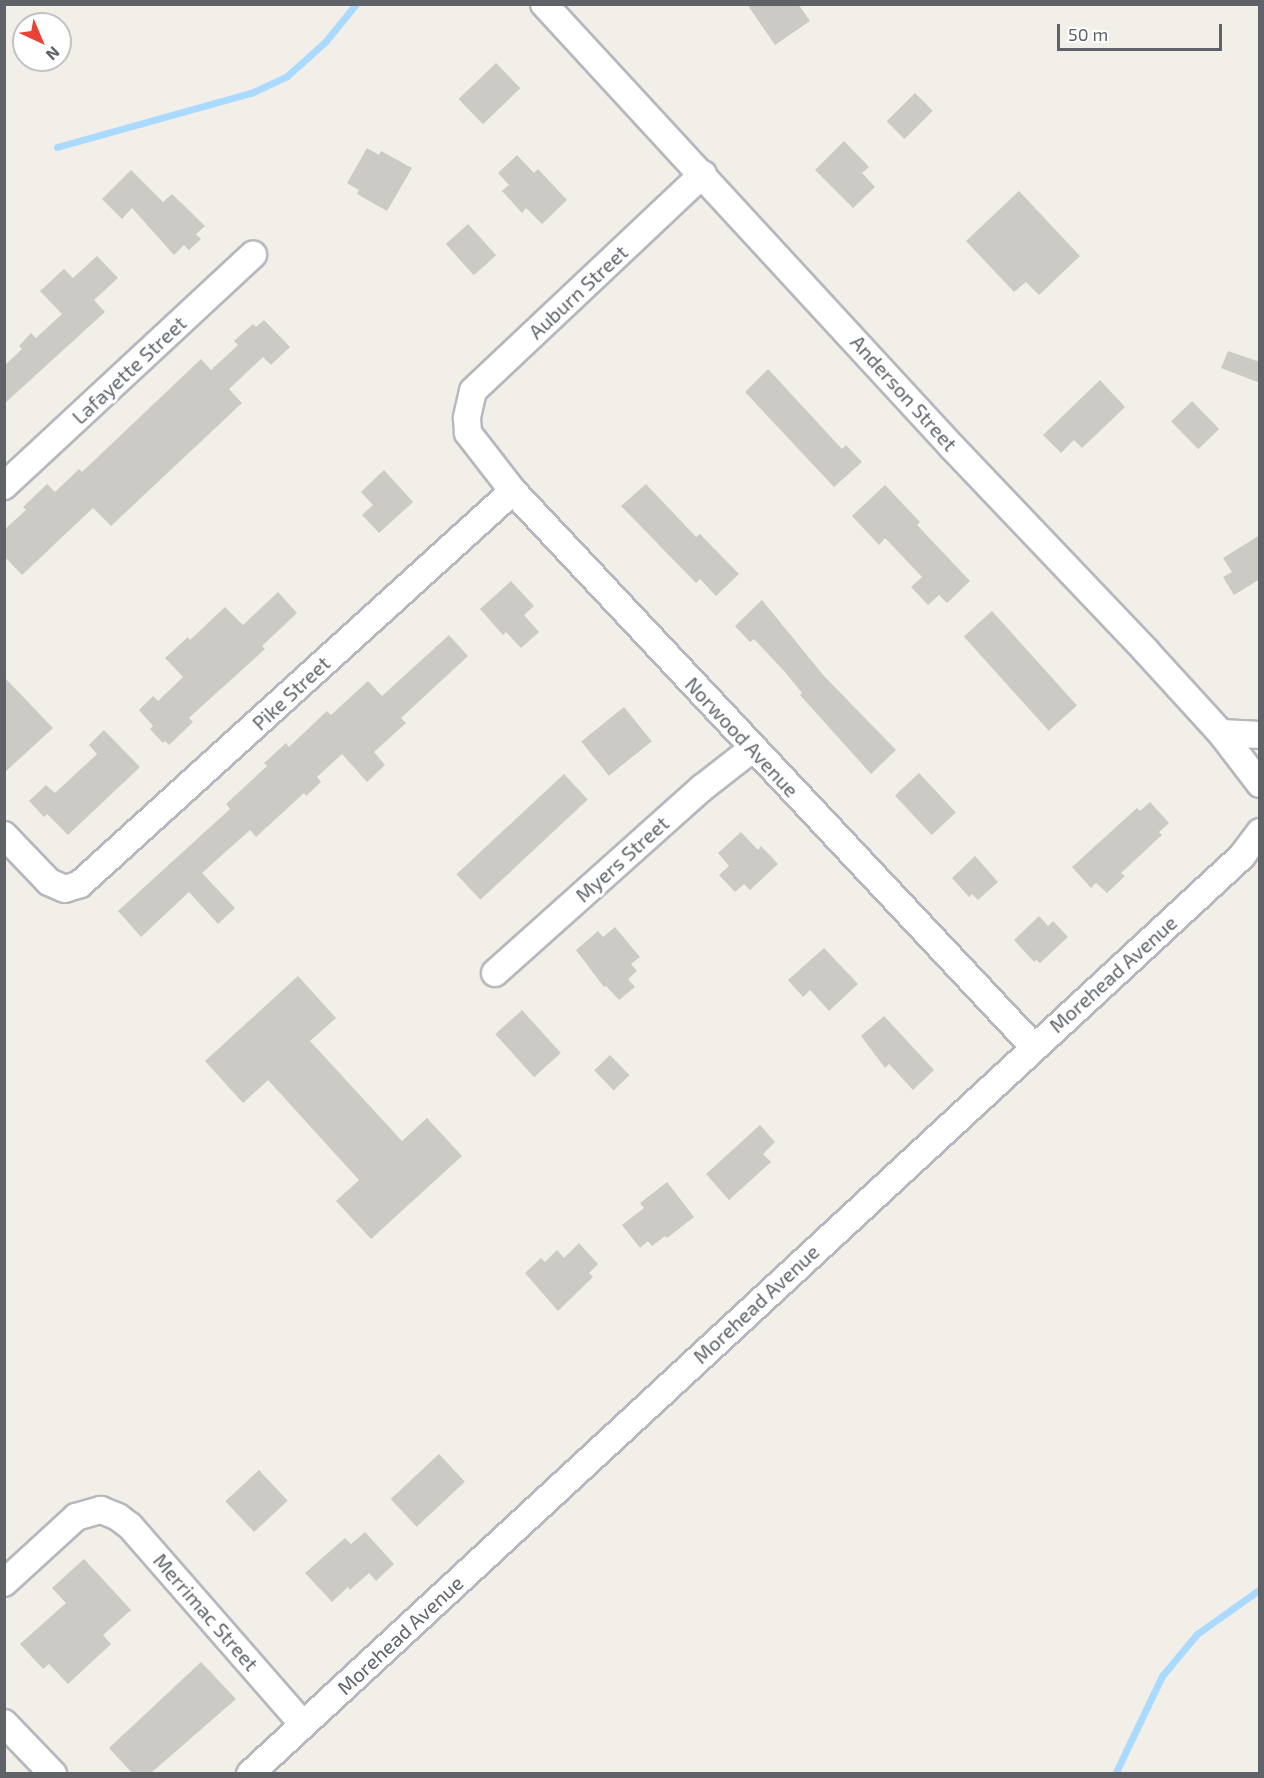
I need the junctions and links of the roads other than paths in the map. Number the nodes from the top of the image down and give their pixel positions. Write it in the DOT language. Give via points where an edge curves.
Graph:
graph roads {
  1 [pos="544,4"];
  2 [pos="703,174"];
  3 [pos="253,255"];
  4 [pos="467,418"];
  5 [pos="4,486"];
  6 [pos="513,491"];
  7 [pos="1221,733"];
  8 [pos="1260,735"];
  9 [pos="752,749"];
  10 [pos="1260,784"];
  11 [pos="1260,832"];
  12 [pos="4,835"];
  13 [pos="495,973"];
  14 [pos="1033,1046"];
  15 [pos="4,1583"];
  16 [pos="4,1724"];
  17 [pos="303,1724"];
  18 [pos="53,1773"];
  19 [pos="250,1773"];
  1 -- 2 [label="street, Anderson Street"];
  2 -- 4 [label="street, Auburn Street" via="473,391"];
  2 -- 7 [label="street, Anderson Street"];
  3 -- 5 [label="street, Lafayette Street"];
  4 -- 6 [label="street, Norwood Avenue" via="468,433"];
  6 -- 9 [label="street, Norwood Avenue"];
  6 -- 12 [label="street, Pike Street" via="80,884 65,889 49,882"];
  7 -- 8 [label="street"];
  7 -- 10 [label="street, Anderson Street"];
  9 -- 13 [label="street, Myers Street" via="702,788"];
  9 -- 14 [label="street, Norwood Avenue"];
  11 -- 14 [label="street, Morehead Avenue" via="1242,856"];
  14 -- 17 [label="street, Morehead Avenue"];
  15 -- 17 [label="street, Merrimac Street" via="76,1518 101,1510 130,1526"];
  16 -- 18 [label="street"];
  17 -- 19 [label="street, Morehead Avenue"];
}
